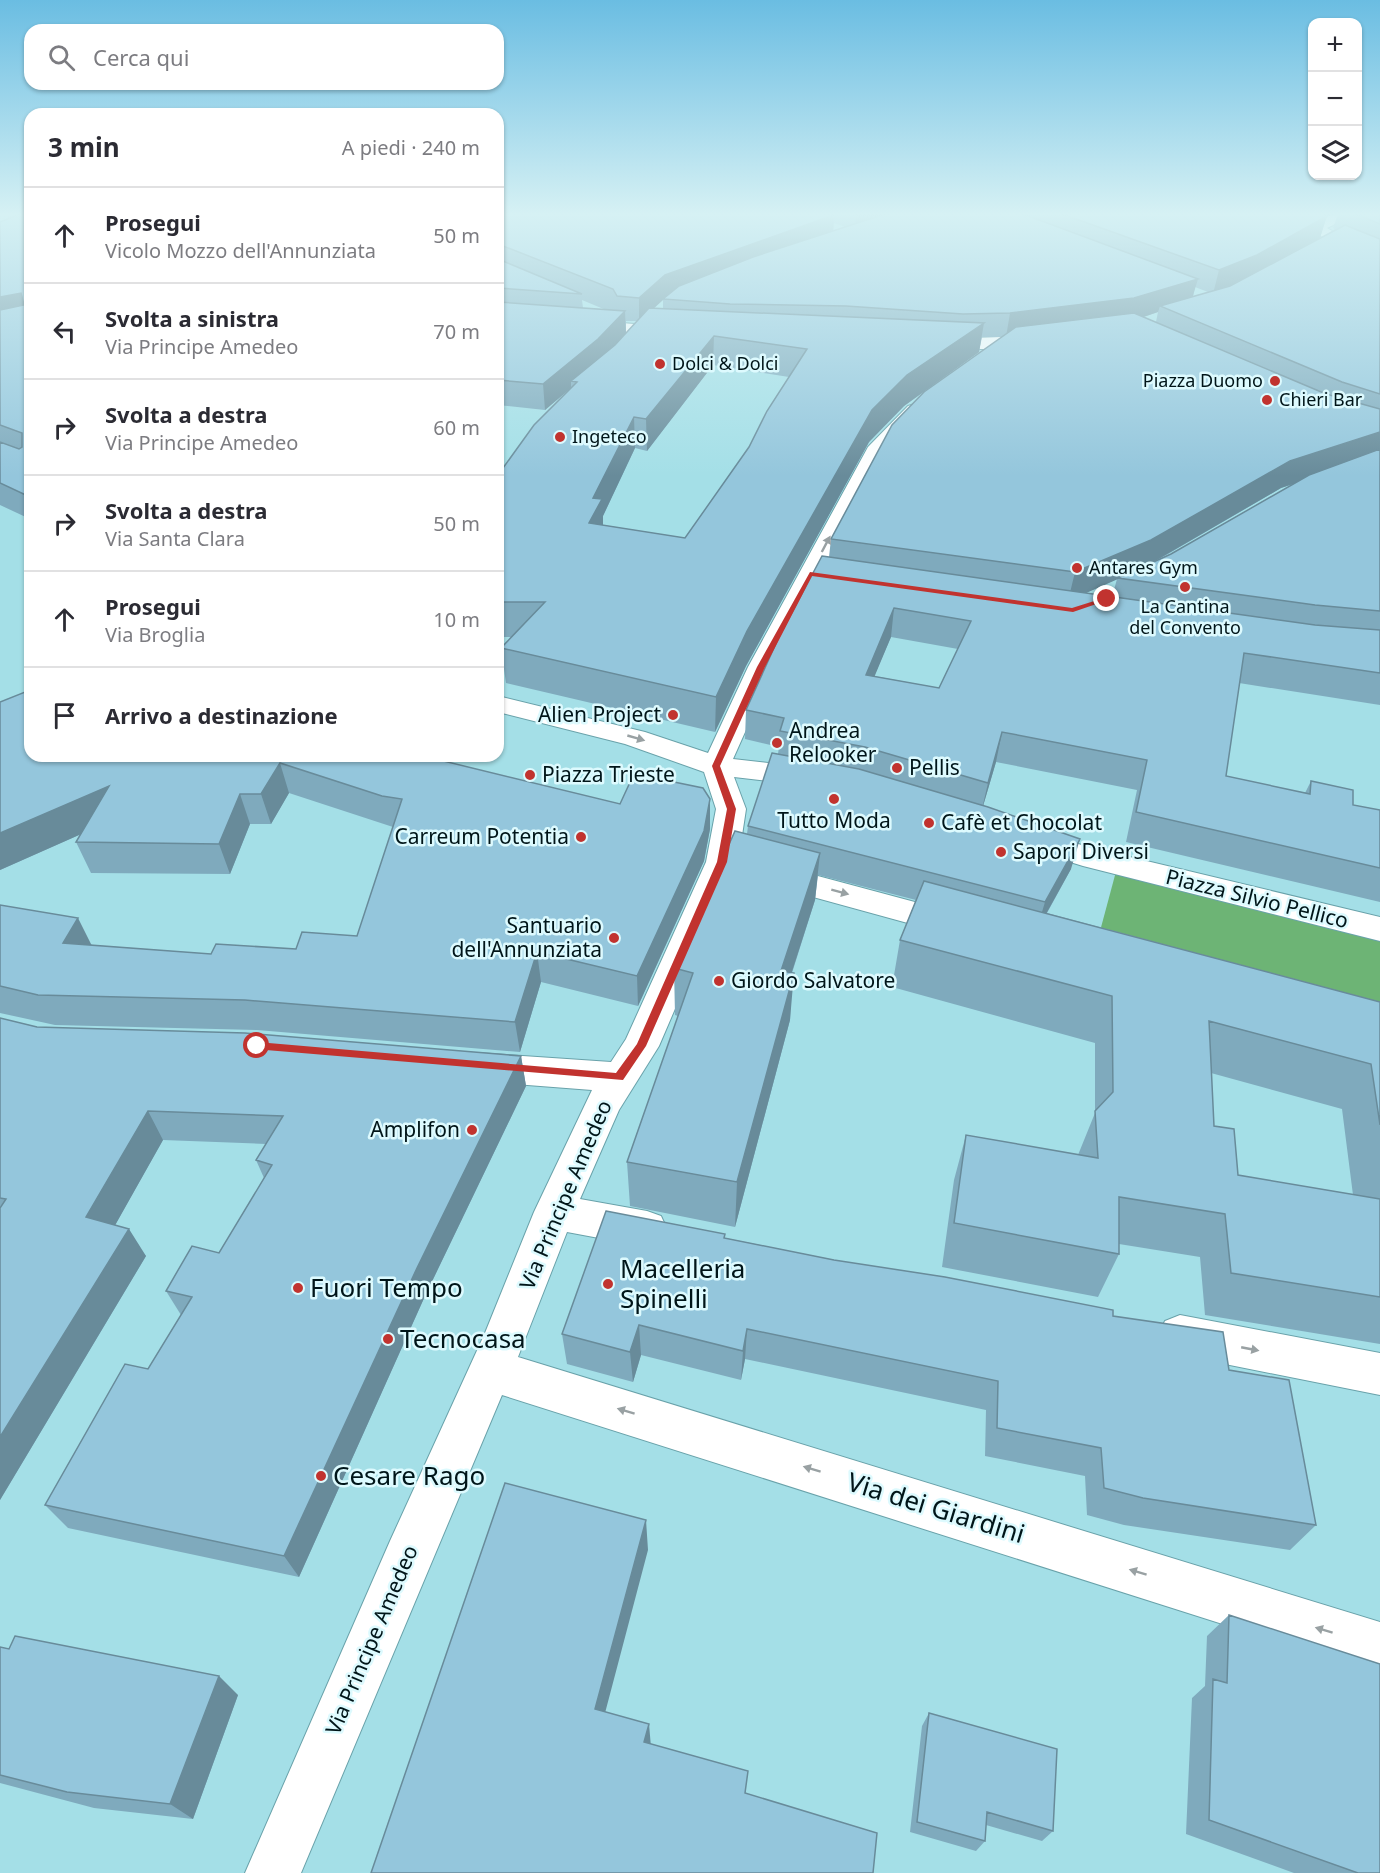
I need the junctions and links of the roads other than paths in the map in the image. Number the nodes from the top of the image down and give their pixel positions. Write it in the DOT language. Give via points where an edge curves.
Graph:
graph roads {
  1 [pos="581,307"];
  2 [pos="658,315"];
  3 [pos="504,320"];
  4 [pos="698,333"];
  5 [pos="632,334"];
  6 [pos="1052,339"];
  7 [pos="917,344"];
  8 [pos="1006,344"];
  9 [pos="978,365"];
  10 [pos="931,399"];
  11 [pos="504,706"];
  12 [pos="716,766"];
  13 [pos="839,783"];
  14 [pos="1008,833"];
  15 [pos="722,862"];
  16 [pos="1380,929"];
  17 [pos="989,933"];
  18 [pos="446,1064"];
  19 [pos="619,1077"];
  20 [pos="554,1212"];
  21 [pos="687,1237"];
  22 [pos="1140,1327"];
  23 [pos="491,1370"];
  24 [pos="1380,1374"];
  25 [pos="1380,1648"];
  26 [pos="273,1873"];
  1 -- 5 [label="street"];
  2 -- 5 [label="street"];
  3 -- 5 [label="street"];
  4 -- 5 [label="street"];
  6 -- 8 [label="street"];
  7 -- 8 [label="street"];
  8 -- 9 [label="street"];
  12 -- 10 [label="street, one-way" via="761,667 821,576 878,447 912,412"];
  11 -- 12 [label="street, one-way" via="634,738"];
  12 -- 13 [label="street"];
  12 -- 15 [label="street, Via Principe Amedeo" via="731,809"];
  14 -- 16 [label="street, Piazza Silvio Pellico"];
  15 -- 17 [label="street, one-way"];
  15 -- 19 [label="street, Via Principe Amedeo" via="641,1046"];
  18 -- 19 [label="street"];
  19 -- 20 [label="street, Via Principe Amedeo" via="603,1103"];
  20 -- 21 [label="street"];
  20 -- 23 [label="street, Via Principe Amedeo"];
  22 -- 24 [label="street, one-way"];
  25 -- 23 [label="street, Via dei Giardini, one-way"];
  23 -- 26 [label="street, Via Principe Amedeo"];
}
